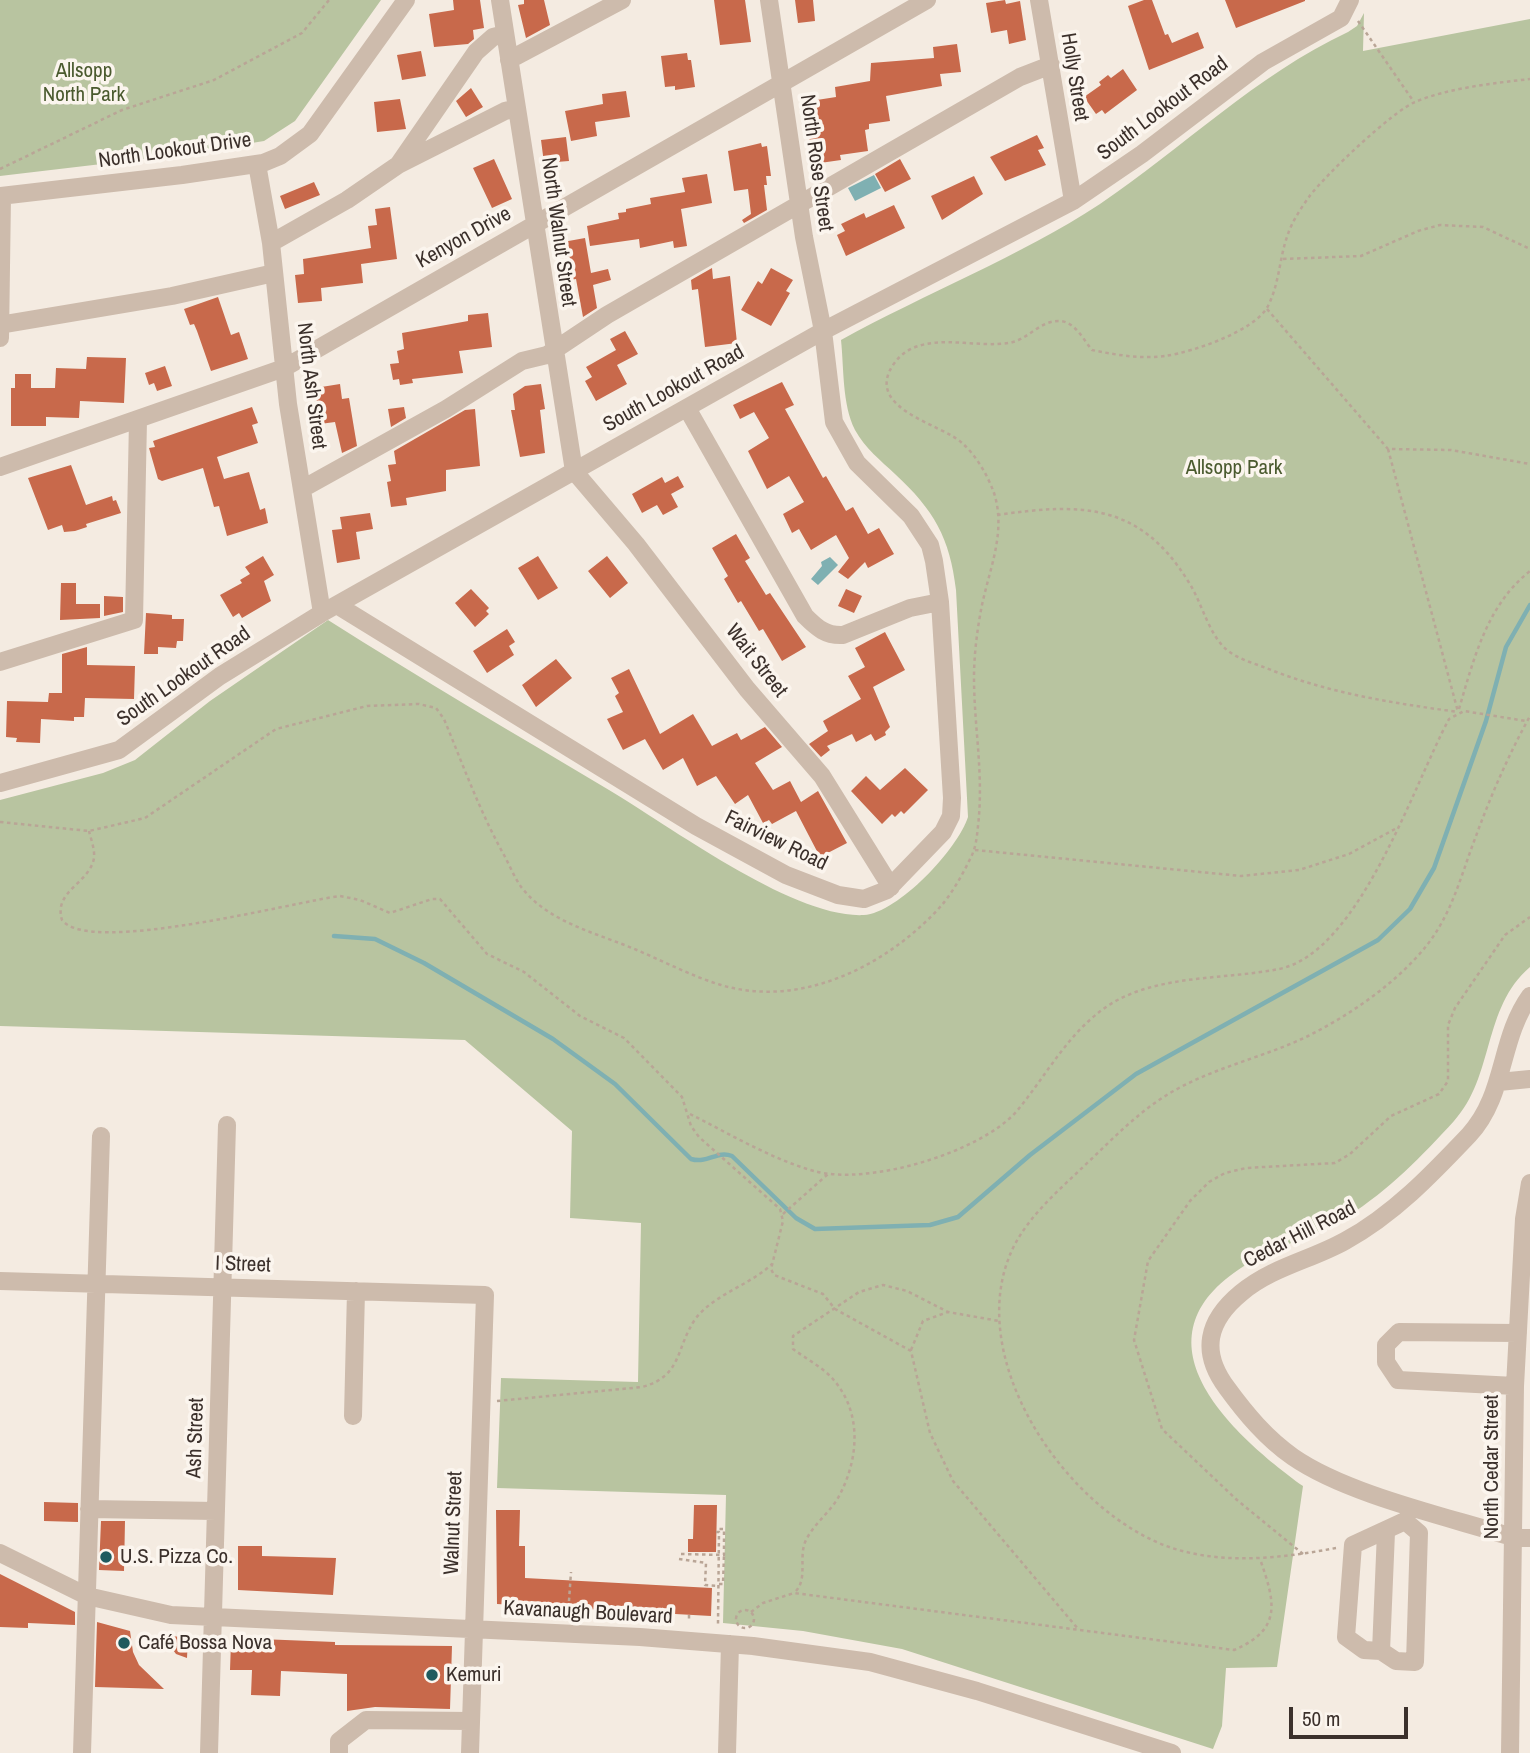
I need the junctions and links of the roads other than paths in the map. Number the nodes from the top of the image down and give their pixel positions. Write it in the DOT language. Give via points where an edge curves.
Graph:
graph roads {
  1 [pos="406,0"];
  2 [pos="500,0"];
  3 [pos="622,0"];
  4 [pos="769,0"];
  5 [pos="927,0"];
  6 [pos="1039,0"];
  7 [pos="1349,4"];
  8 [pos="505,34"];
  9 [pos="509,60"];
  10 [pos="1051,65"];
  11 [pos="782,83"];
  12 [pos="516,108"];
  13 [pos="257,164"];
  14 [pos="398,165"];
  15 [pos="1,196"];
  16 [pos="1073,201"];
  17 [pos="800,206"];
  18 [pos="535,225"];
  19 [pos="271,243"];
  20 [pos="274,273"];
  21 [pos="0,325"];
  22 [pos="823,331"];
  23 [pos="0,338"];
  24 [pos="553,350"];
  25 [pos="284,368"];
  26 [pos="687,408"];
  27 [pos="138,420"];
  28 [pos="0,467"];
  29 [pos="574,471"];
  30 [pos="302,488"];
  31 [pos="940,602"];
  32 [pos="330,609"];
  33 [pos="0,663"];
  34 [pos="0,783"];
  35 [pos="891,887"];
  36 [pos="1530,996"];
  37 [pos="1530,1079"];
  38 [pos="1499,1082"];
  39 [pos="227,1125"];
  40 [pos="101,1136"];
  41 [pos="1530,1183"];
  42 [pos="0,1281"];
  43 [pos="96,1284"];
  44 [pos="224,1288"];
  45 [pos="356,1291"];
  46 [pos="485,1295"];
  47 [pos="1518,1334"];
  48 [pos="1515,1386"];
  49 [pos="353,1416"];
  50 [pos="89,1509"];
  51 [pos="216,1511"];
  52 [pos="1406,1512"];
  53 [pos="1386,1532"];
  54 [pos="1523,1538"];
  55 [pos="0,1553"];
  56 [pos="87,1595"];
  57 [pos="211,1617"];
  58 [pos="474,1630"];
  59 [pos="730,1644"];
  60 [pos="1381,1651"];
  61 [pos="470,1721"];
  62 [pos="82,1753"];
  63 [pos="209,1753"];
  64 [pos="339,1753"];
  65 [pos="470,1753"];
  66 [pos="727,1753"];
  67 [pos="1172,1753"];
  68 [pos="1510,1753"];
  1 -- 13 [label="street, North Lookout Drive" via="310,134 280,156"];
  2 -- 8 [label="street, North Walnut Street"];
  3 -- 9 [label="street"];
  4 -- 11 [label="street, North Rose Street"];
  5 -- 11 [label="street, Kenyon Drive"];
  6 -- 10 [label="street, Holly Street"];
  7 -- 16 [label="street, South Lookout Road" via="1340,18 1263,62"];
  8 -- 9 [label="street, North Walnut Street"];
  8 -- 14 [label="street" via="493,37 476,52"];
  9 -- 12 [label="street, North Walnut Street"];
  10 -- 16 [label="street, Holly Street"];
  10 -- 17 [label="street" via="1020,77"];
  11 -- 17 [label="street, North Rose Street"];
  11 -- 18 [label="street, Kenyon Drive"];
  12 -- 14 [label="street"];
  12 -- 18 [label="street, North Walnut Street"];
  13 -- 15 [label="street, North Lookout Drive"];
  13 -- 19 [label="street, North Ash Street"];
  14 -- 19 [label="street"];
  15 -- 21 [label="street"];
  16 -- 22 [label="street, South Lookout Road"];
  17 -- 22 [label="street, North Rose Street"];
  17 -- 24 [label="street"];
  18 -- 24 [label="street, North Walnut Street"];
  18 -- 25 [label="street, Kenyon Drive"];
  19 -- 20 [label="street, North Ash Street"];
  20 -- 21 [label="street" via="172,296"];
  20 -- 25 [label="street, North Ash Street"];
  21 -- 23 [label="street"];
  22 -- 26 [label="street, South Lookout Road"];
  22 -- 31 [label="street, Fairview Road" via="837,433 857,463 923,532 934,561"];
  24 -- 29 [label="street, North Walnut Street"];
  24 -- 30 [label="street" via="522,361 446,409"];
  25 -- 27 [label="street, Kenyon Drive"];
  25 -- 30 [label="street, North Ash Street"];
  26 -- 29 [label="street, South Lookout Road"];
  26 -- 31 [label="street" via="805,616 824,633 843,635 910,608"];
  27 -- 28 [label="street, Kenyon Drive"];
  27 -- 33 [label="street" via="134,620"];
  29 -- 32 [label="street, South Lookout Road"];
  29 -- 35 [label="street, Wait Street" via="822,776"];
  30 -- 32 [label="street, North Ash Street"];
  31 -- 35 [label="street, Fairview Road" via="951,816 943,832"];
  32 -- 34 [label="street, South Lookout Road" via="220,676 118,750"];
  32 -- 35 [label="street, Fairview Road" via="786,875 856,898 872,898"];
  36 -- 38 [label="street, Cedar Hill Road" via="1511,1036"];
  37 -- 38 [label="street"];
  38 -- 52 [label="street, Cedar Hill Road" via="1478,1124 1407,1197 1344,1242 1291,1263 1242,1292 1216,1322 1210,1339 1212,1362 1220,1379 1250,1418 1282,1448 1331,1478"];
  39 -- 44 [label="street, Ash Street"];
  40 -- 43 [label="street"];
  41 -- 47 [label="street, North Cedar Street"];
  42 -- 43 [label="street, I Street"];
  43 -- 44 [label="street, I Street"];
  43 -- 50 [label="street"];
  44 -- 45 [label="street, I Street"];
  44 -- 51 [label="street, Ash Street"];
  45 -- 46 [label="street, I Street"];
  45 -- 49 [label="street"];
  46 -- 58 [label="street, Walnut Street"];
  47 -- 48 [label="street, North Cedar Street"];
  47 -- 48 [label="street" via="1399,1332 1387,1345 1386,1362 1398,1380"];
  48 -- 54 [label="street, North Cedar Street"];
  50 -- 51 [label="street"];
  50 -- 56 [label="street"];
  51 -- 57 [label="street, Ash Street"];
  52 -- 53 [label="street"];
  52 -- 54 [label="street, Cedar Hill Road"];
  52 -- 60 [label="street" via="1419,1533 1415,1662 1396,1661"];
  53 -- 60 [label="street"];
  53 -- 60 [label="street" via="1353,1545 1346,1637 1364,1650"];
  54 -- 68 [label="street, North Cedar Street"];
  55 -- 56 [label="street, Kavanaugh Boulevard"];
  56 -- 57 [label="street, Kavanaugh Boulevard" via="136,1609"];
  56 -- 62 [label="street"];
  57 -- 58 [label="street, Kavanaugh Boulevard"];
  57 -- 63 [label="street, Ash Street"];
  58 -- 59 [label="street, Kavanaugh Boulevard"];
  58 -- 61 [label="street, Walnut Street"];
  59 -- 66 [label="street"];
  59 -- 67 [label="street, Kavanaugh Boulevard" via="899,1668"];
  61 -- 64 [label="street" via="366,1720 339,1741"];
  61 -- 65 [label="street, Walnut Street"];
}
